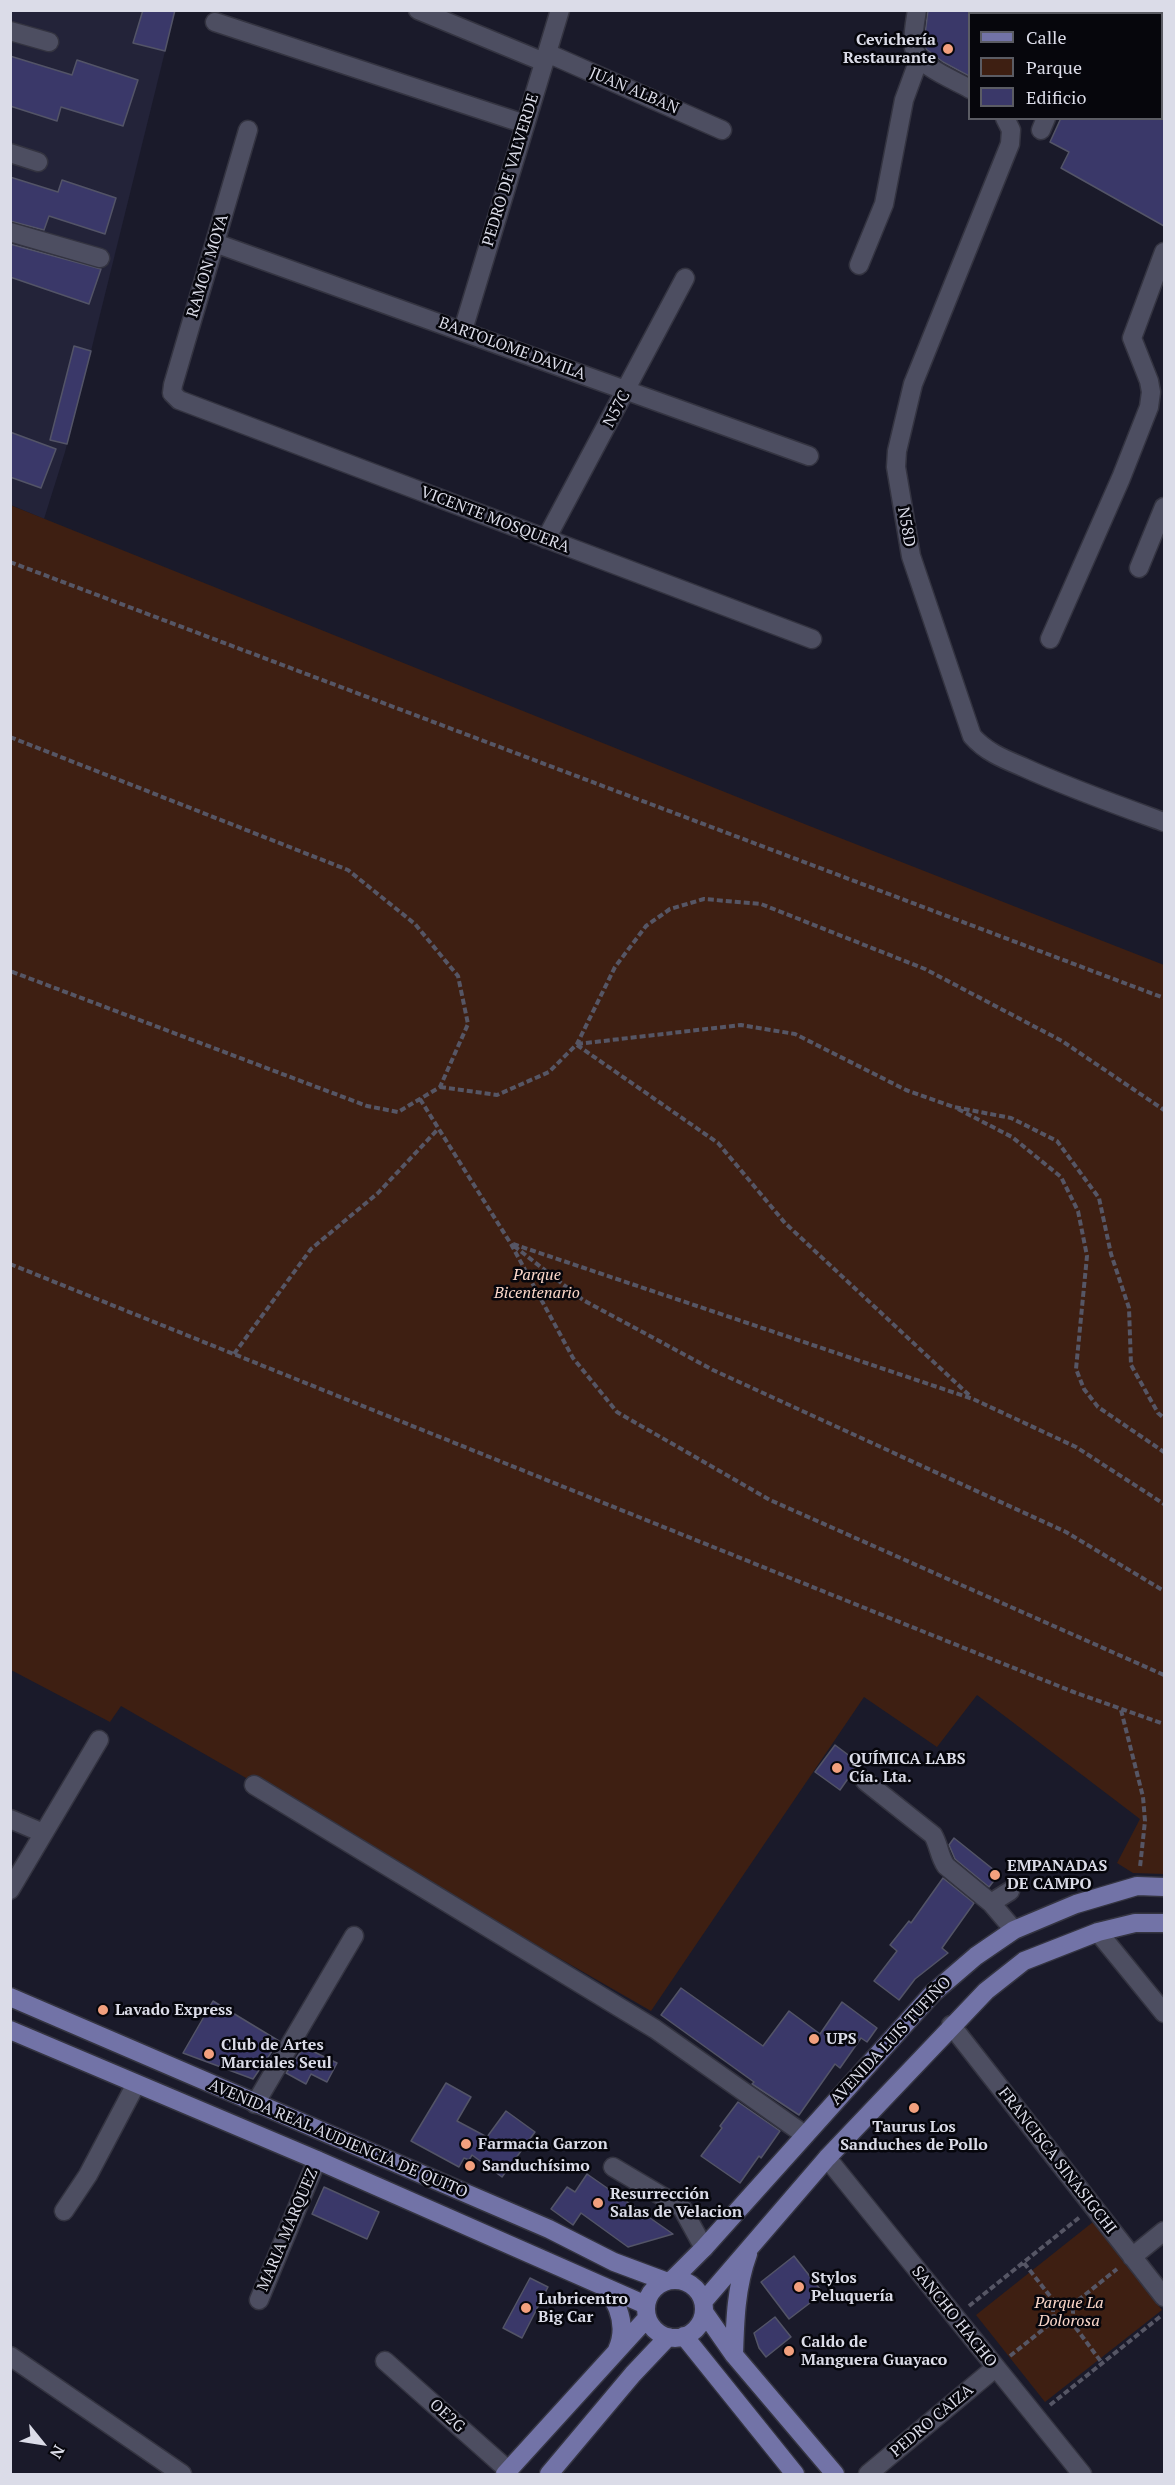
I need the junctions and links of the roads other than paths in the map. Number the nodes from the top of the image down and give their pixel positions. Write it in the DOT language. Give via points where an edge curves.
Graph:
graph roads {
  1 [pos="418,10"];
  2 [pos="560,10"];
  3 [pos="917,10"];
  4 [pos="215,22"];
  5 [pos="10,31"];
  6 [pos="49,42"];
  7 [pos="545,58"];
  8 [pos="919,59"];
  9 [pos="968,88"];
  10 [pos="1006,120"];
  11 [pos="525,124"];
  12 [pos="722,129"];
  13 [pos="248,130"];
  14 [pos="10,153"];
  15 [pos="38,162"];
  16 [pos="10,232"];
  17 [pos="215,243"];
  18 [pos="1164,252"];
  19 [pos="100,258"];
  20 [pos="859,265"];
  21 [pos="685,278"];
  22 [pos="463,330"];
  23 [pos="627,391"];
  24 [pos="179,400"];
  25 [pos="809,456"];
  26 [pos="1164,507"];
  27 [pos="546,539"];
  28 [pos="1139,568"];
  29 [pos="812,639"];
  30 [pos="1050,639"];
  31 [pos="1164,822"];
  32 [pos="99,1740"];
  33 [pos="865,1781"];
  34 [pos="255,1785"];
  35 [pos="10,1819"];
  36 [pos="43,1833"];
  37 [pos="1164,1887"];
  38 [pos="10,1890"];
  39 [pos="1010,1891"];
  40 [pos="991,1903"];
  41 [pos="1164,1923"];
  42 [pos="1014,1930"];
  43 [pos="1098,1932"];
  44 [pos="354,1936"];
  45 [pos="10,1997"];
  46 [pos="1164,2013"];
  47 [pos="951,2025"];
  48 [pos="10,2030"];
  49 [pos="868,2064"];
  50 [pos="136,2084"];
  51 [pos="892,2087"];
  52 [pos="255,2104"];
  53 [pos="805,2135"];
  54 [pos="827,2158"];
  55 [pos="317,2160"];
  56 [pos="614,2167"];
  57 [pos="64,2211"];
  58 [pos="1164,2231"];
  59 [pos="752,2243"];
  60 [pos="704,2248"];
  61 [pos="1132,2257"];
  62 [pos="668,2281"];
  63 [pos="606,2288"];
  64 [pos="1164,2297"];
  65 [pos="259,2300"];
  66 [pos="703,2307"];
  67 [pos="647,2312"];
  68 [pos="676,2337"];
  69 [pos="616,2352"];
  70 [pos="734,2355"];
  71 [pos="10,2356"];
  72 [pos="385,2361"];
  73 [pos="995,2368"];
  74 [pos="507,2472"];
  75 [pos="555,2472"];
  76 [pos="182,2475"];
  77 [pos="795,2475"];
  78 [pos="835,2475"];
  79 [pos="868,2475"];
  80 [pos="1082,2475"];
  1 -- 7 [label="street, JUAN ALBAN"];
  2 -- 7 [label="street, PEDRO DE VALVERDE"];
  3 -- 8 [label="street" via="914,50"];
  4 -- 11 [label="street"];
  5 -- 6 [label="street"];
  7 -- 11 [label="street, PEDRO DE VALVERDE"];
  7 -- 12 [label="street, JUAN ALBAN"];
  8 -- 9 [label="street"];
  8 -- 20 [label="street" via="904,100 884,204"];
  10 -- 31 [label="street, N58D" via="1011,130 1004,164 913,384 903,422 896,467 911,556 972,736 978,743 989,752 1061,785"];
  11 -- 22 [label="street, PEDRO DE VALVERDE"];
  13 -- 17 [label="street, RAMON MOYA"];
  14 -- 15 [label="street"];
  16 -- 19 [label="street"];
  17 -- 22 [label="street, BARTOLOME DAVILA"];
  17 -- 24 [label="street, RAMON MOYA" via="173,385 172,393"];
  18 -- 30 [label="street" via="1132,338 1149,381 1149,407"];
  21 -- 23 [label="street, N57C"];
  22 -- 23 [label="street, BARTOLOME DAVILA"];
  23 -- 25 [label="street, BARTOLOME DAVILA"];
  23 -- 27 [label="street, N57C"];
  24 -- 27 [label="street, VICENTE MOSQUERA"];
  26 -- 28 [label="street"];
  27 -- 29 [label="street, VICENTE MOSQUERA"];
  32 -- 36 [label="street"];
  33 -- 40 [label="street" via="933,1835 946,1866"];
  34 -- 53 [label="street" via="655,2029"];
  35 -- 36 [label="street"];
  36 -- 38 [label="street"];
  37 -- 42 [label="main road, AVENIDA LUIS TUFIÑO" via="1137,1886 1076,1904"];
  39 -- 40 [label="street"];
  40 -- 42 [label="street"];
  41 -- 43 [label="main road, AVENIDA LUIS TUFIÑO" via="1135,1923"];
  42 -- 49 [label="main road, AVENIDA LUIS TUFIÑO" via="933,1992"];
  43 -- 46 [label="street"];
  43 -- 47 [label="main road, AVENIDA LUIS TUFIÑO" via="1024,1961 986,1990"];
  44 -- 52 [label="street"];
  45 -- 52 [label="main road, AVENIDA REAL AUDIENCIA DE QUITO"];
  47 -- 51 [label="main road, AVENIDA LUIS TUFIÑO"];
  47 -- 61 [label="street, FRANCISCA SINASIGCHI"];
  48 -- 50 [label="main road, AVENIDA REAL AUDIENCIA DE QUITO"];
  49 -- 51 [label="main road"];
  49 -- 53 [label="main road, AVENIDA LUIS TUFIÑO"];
  50 -- 55 [label="main road, AVENIDA REAL AUDIENCIA DE QUITO"];
  50 -- 57 [label="street" via="88,2175"];
  51 -- 54 [label="main road, AVENIDA LUIS TUFIÑO"];
  52 -- 62 [label="main road, AVENIDA REAL AUDIENCIA DE QUITO" via="549,2229 614,2262"];
  53 -- 60 [label="main road, AVENIDA LUIS TUFIÑO"];
  54 -- 59 [label="main road, AVENIDA LUIS TUFIÑO"];
  54 -- 73 [label="street, SANCHO HACHO"];
  55 -- 63 [label="main road, AVENIDA REAL AUDIENCIA DE QUITO"];
  55 -- 65 [label="street, MARIA MARQUEZ"];
  56 -- 60 [label="street" via="682,2208"];
  58 -- 61 [label="street"];
  59 -- 66 [label="main road, AVENIDA LUIS TUFIÑO"];
  59 -- 70 [label="main road" via="740,2274"];
  60 -- 62 [label="main road, AVENIDA LUIS TUFIÑO"];
  61 -- 64 [label="street, FRANCISCA SINASIGCHI"];
  62 -- 66 [label="main road" via="692,2285"];
  62 -- 67 [label="main road" via="652,2291"];
  63 -- 67 [label="main road, AVENIDA REAL AUDIENCIA DE QUITO"];
  63 -- 69 [label="main road" via="618,2307 621,2322"];
  66 -- 68 [label="main road" via="700,2323 693,2331"];
  66 -- 70 [label="main road"];
  67 -- 68 [label="main road" via="653,2328"];
  67 -- 69 [label="main road"];
  68 -- 75 [label="main road" via="633,2374"];
  68 -- 77 [label="main road"];
  69 -- 74 [label="main road"];
  70 -- 78 [label="main road"];
  71 -- 76 [label="street"];
  72 -- 74 [label="street, OE2G"];
  73 -- 79 [label="street, PEDRO CAIZA"];
  73 -- 80 [label="street, SANCHO HACHO"];
}
